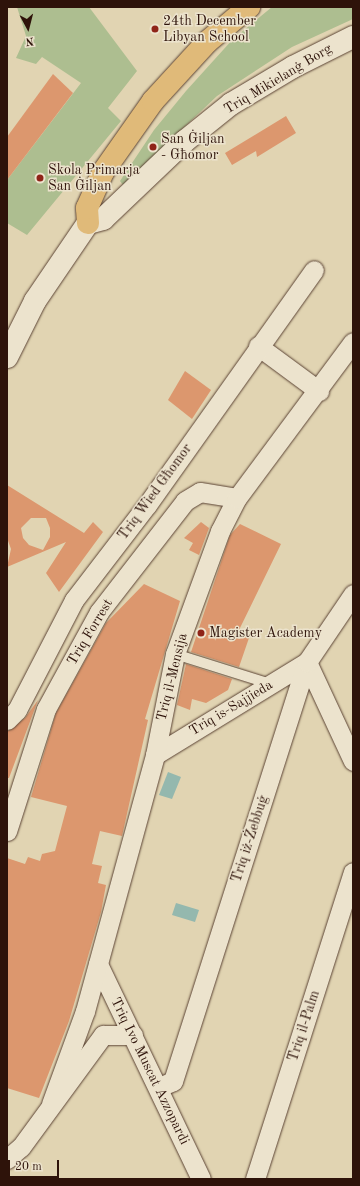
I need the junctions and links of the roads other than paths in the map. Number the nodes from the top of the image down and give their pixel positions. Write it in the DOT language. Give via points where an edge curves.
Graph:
graph roads {
  1 [pos="249,7"];
  2 [pos="353,37"];
  3 [pos="88,223"];
  4 [pos="314,270"];
  5 [pos="353,342"];
  6 [pos="258,346"];
  7 [pos="7,357"];
  8 [pos="319,391"];
  9 [pos="237,498"];
  10 [pos="353,594"];
  11 [pos="175,654"];
  12 [pos="307,662"];
  13 [pos="271,684"];
  14 [pos="46,709"];
  15 [pos="12,715"];
  16 [pos="155,755"];
  17 [pos="353,761"];
  18 [pos="7,831"];
  19 [pos="353,872"];
  20 [pos="98,964"];
  21 [pos="80,1027"];
  22 [pos="103,1034"];
  23 [pos="133,1035"];
  24 [pos="159,1087"];
  25 [pos="51,1104"];
  26 [pos="7,1159"];
  27 [pos="201,1179"];
  28 [pos="255,1179"];
  1 -- 3 [label="highway" via="207,42 153,101 104,172 86,208"];
  2 -- 3 [label="main road, Triq Mikielanġ Borg" via="293,67 231,104 185,141 102,219"];
  3 -- 7 [label="main road" via="35,301"];
  4 -- 6 [label="street, Triq Wied Għomor"];
  5 -- 8 [label="street, Triq il-Mensija"];
  6 -- 8 [label="street"];
  6 -- 15 [label="street, Triq Wied Għomor" via="147,505 74,600"];
  8 -- 9 [label="street, Triq il-Mensija"];
  9 -- 11 [label="street, Triq il-Mensija" via="220,531"];
  9 -- 14 [label="street, Triq Forrest" via="200,492 185,500 99,612"];
  10 -- 12 [label="street, Triq iż-Żebbuġ"];
  11 -- 13 [label="lane"];
  11 -- 16 [label="street, Triq il-Mensija"];
  12 -- 13 [label="street, Triq is-Sajjieda"];
  12 -- 17 [label="street"];
  12 -- 24 [label="street, Triq iż-Żebbuġ" via="172,1081"];
  13 -- 16 [label="street, Triq is-Sajjieda"];
  14 -- 15 [label="street"];
  14 -- 18 [label="street, Triq Forrest"];
  16 -- 20 [label="street, Triq il-Mensija"];
  19 -- 28 [label="street, Triq il-Palm"];
  20 -- 21 [label="street, Triq il-Mensija"];
  20 -- 23 [label="street, Triq Ivo Muscat Azzopardi"];
  21 -- 22 [label="street"];
  21 -- 25 [label="street, Triq il-Mensija"];
  22 -- 23 [label="street"];
  22 -- 25 [label="street, Triq il-Mensija"];
  23 -- 24 [label="street, Triq Ivo Muscat Azzopardi"];
  24 -- 27 [label="street, Triq Ivo Muscat Azzopardi"];
  25 -- 26 [label="street, Triq il-Mensija" via="20,1147"];
}
